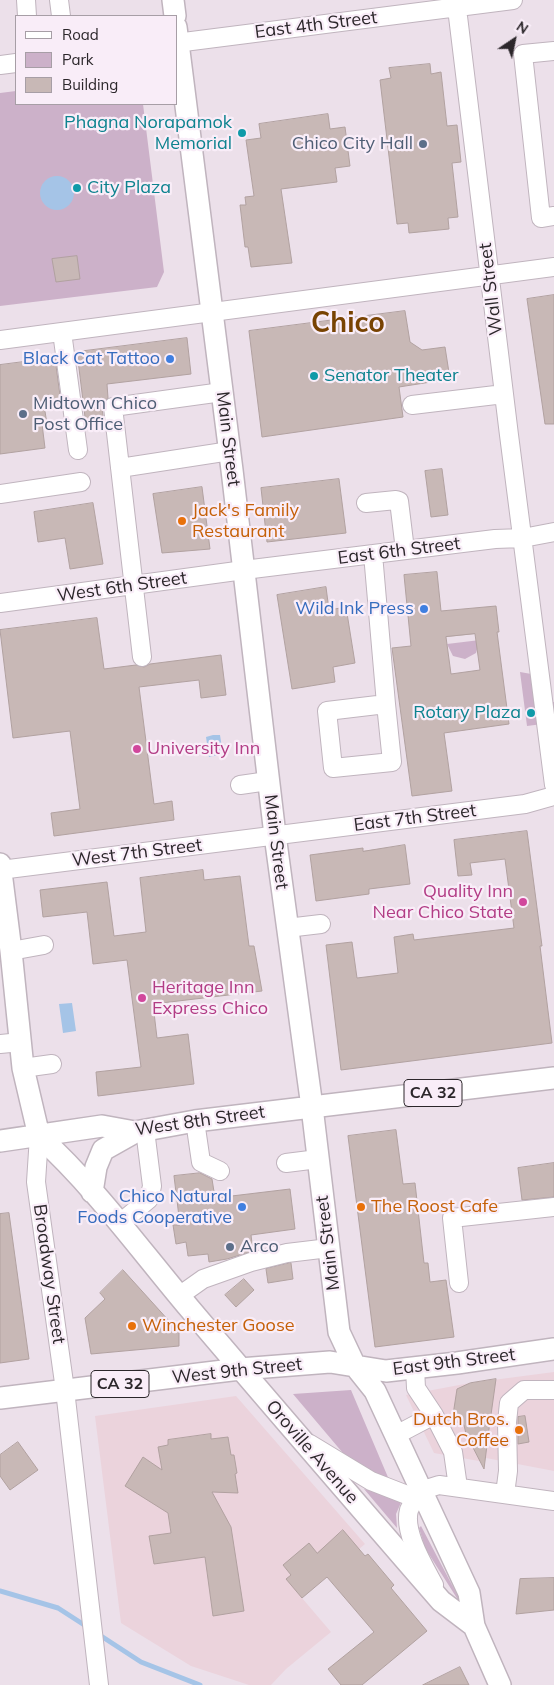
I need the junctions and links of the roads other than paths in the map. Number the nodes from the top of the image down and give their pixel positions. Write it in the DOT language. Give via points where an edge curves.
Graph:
graph roads {
  1 [pos="26,0"];
  2 [pos="59,0"];
  3 [pos="173,0"];
  4 [pos="513,0"];
  5 [pos="456,4"];
  6 [pos="28,15"];
  7 [pos="61,15"];
  8 [pos="175,15"];
  9 [pos="178,37"];
  10 [pos="178,45"];
  11 [pos="554,51"];
  12 [pos="15,63"];
  13 [pos="0,65"];
  14 [pos="554,216"];
  15 [pos="554,267"];
  16 [pos="489,275"];
  17 [pos="211,311"];
  18 [pos="62,332"];
  19 [pos="0,340"];
  20 [pos="222,392"];
  21 [pos="504,394"];
  22 [pos="412,405"];
  23 [pos="78,450"];
  24 [pos="230,452"];
  25 [pos="120,468"];
  26 [pos="81,482"];
  27 [pos="0,494"];
  28 [pos="366,503"];
  29 [pos="554,532"];
  30 [pos="523,538"];
  31 [pos="405,550"];
  32 [pos="373,554"];
  33 [pos="244,570"];
  34 [pos="134,585"];
  35 [pos="0,603"];
  36 [pos="142,656"];
  37 [pos="386,704"];
  38 [pos="268,781"];
  39 [pos="240,784"];
  40 [pos="554,785"];
  41 [pos="554,796"];
  42 [pos="275,835"];
  43 [pos="0,868"];
  44 [pos="321,924"];
  45 [pos="287,928"];
  46 [pos="44,945"];
  47 [pos="11,951"];
  48 [pos="10,1043"];
  49 [pos="52,1064"];
  50 [pos="23,1068"];
  51 [pos="554,1078"];
  52 [pos="312,1107"];
  53 [pos="195,1121"];
  54 [pos="140,1131"];
  55 [pos="39,1136"];
  56 [pos="0,1141"];
  57 [pos="318,1159"];
  58 [pos="286,1163"];
  59 [pos="220,1170"];
  60 [pos="92,1192"];
  61 [pos="554,1207"];
  62 [pos="119,1224"];
  63 [pos="329,1248"];
  64 [pos="460,1283"];
  65 [pos="179,1296"];
  66 [pos="554,1349"];
  67 [pos="355,1366"];
  68 [pos="415,1368"];
  69 [pos="240,1369"];
  70 [pos="65,1390"];
  71 [pos="554,1390"];
  72 [pos="0,1398"];
  73 [pos="434,1415"];
  74 [pos="396,1434"];
  75 [pos="297,1435"];
  76 [pos="458,1487"];
  77 [pos="422,1490"];
  78 [pos="504,1494"];
  79 [pos="554,1501"];
  80 [pos="441,1601"];
  81 [pos="474,1626"];
  82 [pos="498,1680"];
  83 [pos="98,1681"];
  1 -- 6 [label="street"];
  2 -- 7 [label="street"];
  3 -- 8 [label="main road"];
  4 -- 5 [label="street, East 4th Street"];
  5 -- 9 [label="street, East 4th Street"];
  5 -- 16 [label="street, Wall Street"];
  10 -- 17 [label="main road, Main Street"];
  11 -- 14 [label="street" via="523,54 541,218"];
  12 -- 13 [label="street"];
  15 -- 16 [label="street"];
  16 -- 17 [label="street"];
  16 -- 21 [label="street, Wall Street"];
  17 -- 18 [label="street"];
  17 -- 20 [label="main road, Main Street"];
  18 -- 19 [label="street"];
  18 -- 23 [label="street"];
  20 -- 24 [label="main road, Main Street"];
  20 -- 25 [label="street" via="113,407"];
  21 -- 22 [label="street"];
  21 -- 30 [label="street, Wall Street"];
  24 -- 25 [label="street"];
  24 -- 33 [label="main road, Main Street"];
  25 -- 34 [label="street"];
  26 -- 27 [label="street"];
  28 -- 31 [label="street" via="399,501"];
  29 -- 30 [label="street, East 6th Street"];
  30 -- 31 [label="street, East 6th Street"];
  30 -- 40 [label="street, Wall Street"];
  31 -- 32 [label="street, East 6th Street"];
  32 -- 33 [label="street, East 6th Street"];
  32 -- 37 [label="street"];
  33 -- 34 [label="street, West 6th Street"];
  33 -- 38 [label="main road, Main Street"];
  34 -- 35 [label="street, West 6th Street"];
  34 -- 36 [label="street"];
  37 -- 37 [label="street" via="327,711 333,768 392,762"];
  38 -- 39 [label="street"];
  38 -- 42 [label="main road, Main Street"];
  41 -- 42 [label="street, East 7th Street" via="525,804"];
  42 -- 43 [label="street, West 7th Street"];
  42 -- 45 [label="main road, Main Street"];
  43 -- 47 [label="main road, Broadway Street"];
  44 -- 45 [label="street"];
  45 -- 52 [label="main road, Main Street"];
  46 -- 47 [label="street"];
  47 -- 48 [label="main road, Broadway Street"];
  48 -- 50 [label="main road, Broadway Street"];
  49 -- 50 [label="street"];
  50 -- 55 [label="main road, Broadway Street"];
  51 -- 52 [label="main road, CA 32"];
  52 -- 53 [label="main road, West 8th Street / CA 32"];
  52 -- 57 [label="main road, Main Street"];
  53 -- 54 [label="main road, West 8th Street / CA 32"];
  53 -- 59 [label="street" via="202,1162"];
  54 -- 55 [label="main road, West 8th Street / CA 32" via="102,1126"];
  54 -- 60 [label="main road" via="103,1150"];
  54 -- 62 [label="street" via="152,1186 149,1199"];
  55 -- 56 [label="main road, West 8th Street / CA 32"];
  55 -- 60 [label="main road, Oroville Avenue"];
  55 -- 70 [label="street, Broadway Street" via="36,1182"];
  57 -- 58 [label="street"];
  57 -- 63 [label="main road, Main Street"];
  60 -- 62 [label="main road, Oroville Avenue"];
  61 -- 64 [label="street" via="452,1218"];
  62 -- 65 [label="main road, Oroville Avenue"];
  63 -- 65 [label="street" via="286,1253 251,1262 202,1279"];
  63 -- 67 [label="main road, Main Street" via="339,1332"];
  65 -- 69 [label="main road, Oroville Avenue"];
  66 -- 68 [label="main road, East 9th Street / CA 32"];
  67 -- 68 [label="main road, East 9th Street / CA 32" via="386,1371"];
  67 -- 69 [label="main road, West 9th Street / CA 32" via="330,1362"];
  67 -- 74 [label="main road, Main Street" via="375,1391"];
  68 -- 73 [label="street" via="416,1388"];
  69 -- 70 [label="main road, West 9th Street / CA 32"];
  69 -- 75 [label="main road, Oroville Avenue"];
  70 -- 72 [label="main road, West 9th Street / CA 32"];
  70 -- 83 [label="street, Broadway Street"];
  71 -- 78 [label="street" via="524,1390 510,1403"];
  73 -- 74 [label="street"];
  73 -- 76 [label="street" via="454,1452"];
  74 -- 77 [label="main road, Main Street"];
  75 -- 77 [label="street" via="378,1485 407,1495"];
  75 -- 80 [label="main road, Oroville Avenue"];
  76 -- 77 [label="street" via="438,1485"];
  76 -- 78 [label="street"];
  77 -- 80 [label="street" via="409,1511 409,1529"];
  77 -- 81 [label="main road, Main Street" via="469,1593"];
  78 -- 79 [label="street"];
  80 -- 81 [label="main road, Oroville Avenue"];
  81 -- 82 [label="main road"];
}
